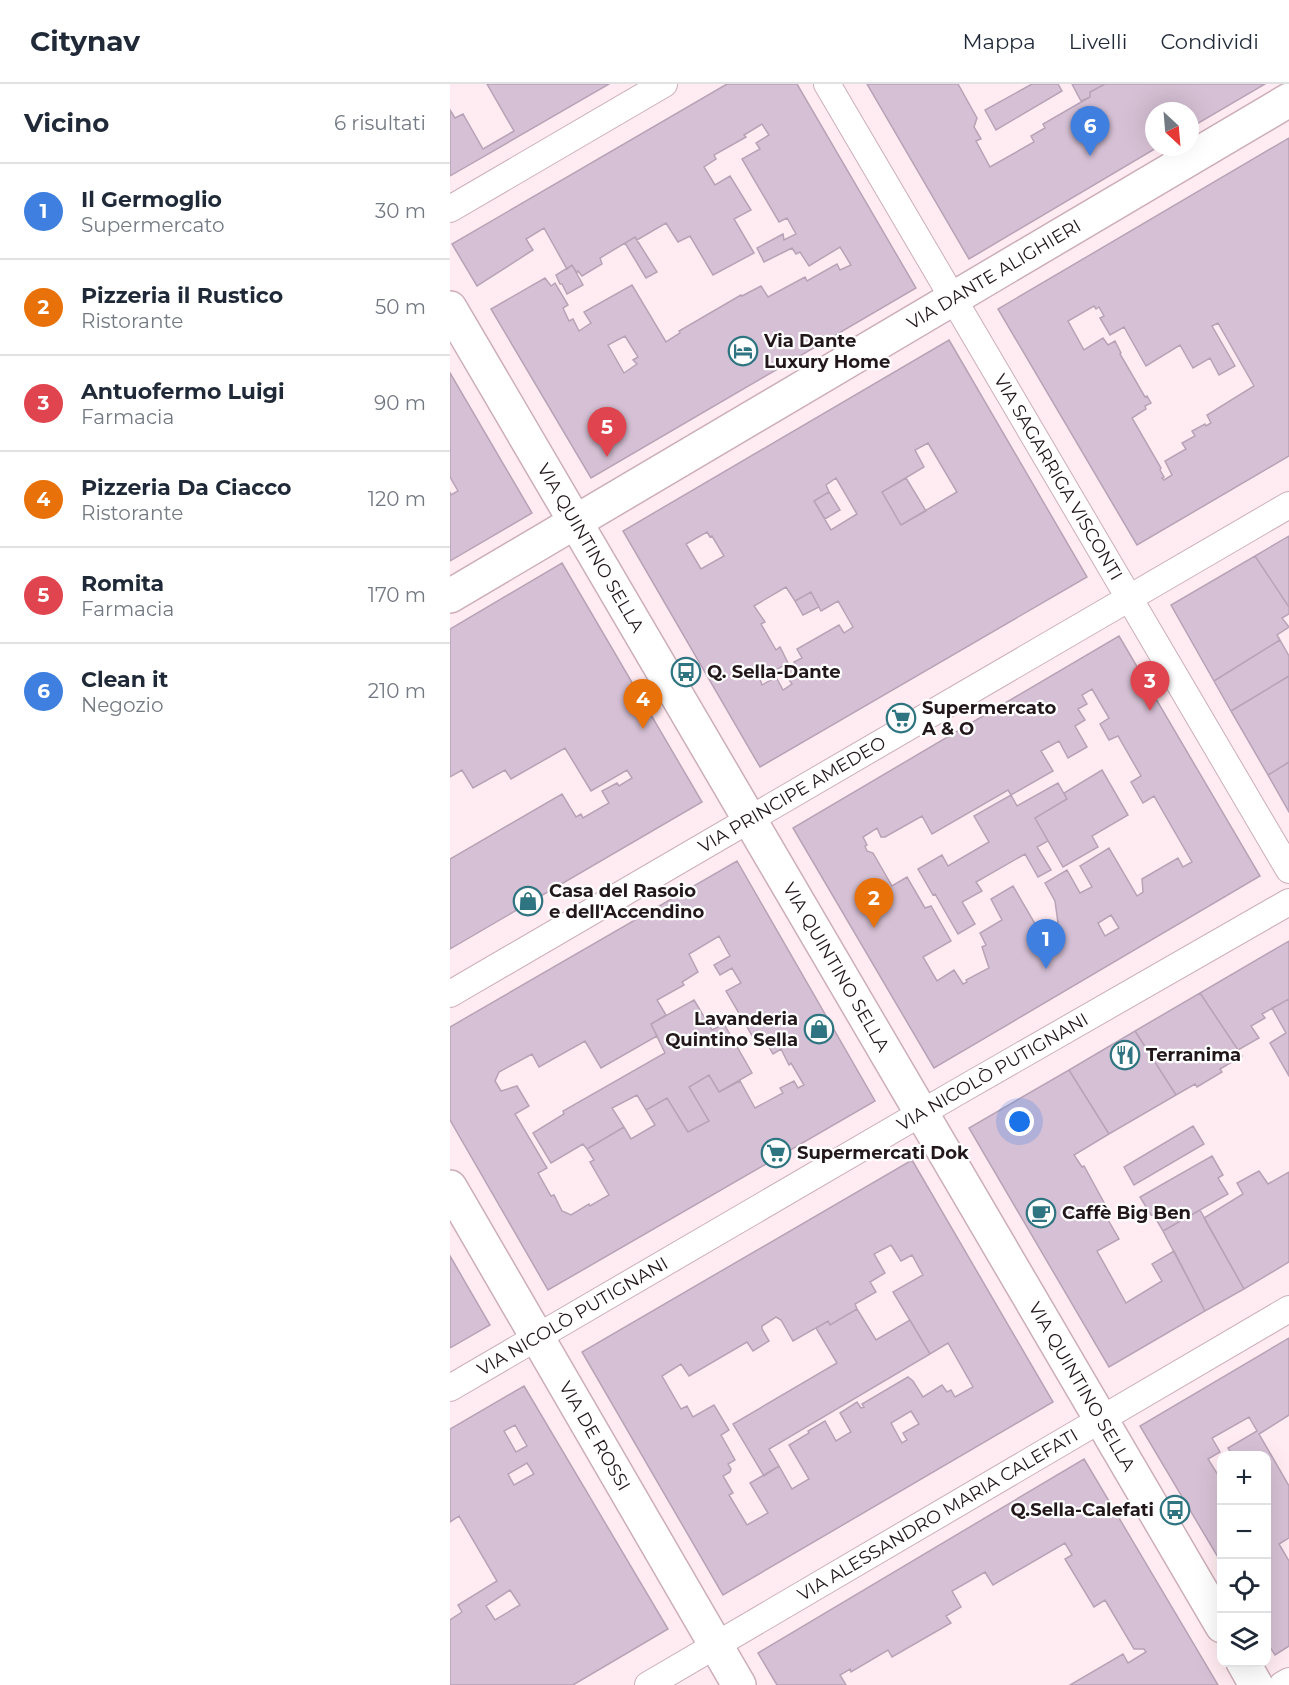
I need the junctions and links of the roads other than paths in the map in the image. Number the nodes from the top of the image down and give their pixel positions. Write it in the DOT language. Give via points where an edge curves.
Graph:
graph roads {
  1 [pos="664,84"];
  2 [pos="827,84"];
  3 [pos="1289,100"];
  4 [pos="450,208"];
  5 [pos="954,299"];
  6 [pos="450,308"];
  7 [pos="1289,505"];
  8 [pos="575,522"];
  9 [pos="450,596"];
  10 [pos="1129,598"];
  11 [pos="749,820"];
  12 [pos="1289,870"];
  13 [pos="1289,902"];
  14 [pos="450,994"];
  15 [pos="921,1113"];
  16 [pos="450,1187"];
  17 [pos="1289,1309"];
  18 [pos="537,1338"];
  19 [pos="450,1388"];
  20 [pos="1100,1420"];
  21 [pos="1217,1619"];
  22 [pos="716,1645"];
  23 [pos="1246,1667"];
  24 [pos="1289,1681"];
  25 [pos="648,1685"];
  26 [pos="740,1685"];
  27 [pos="1256,1685"];
  28 [pos="1282,1685"];
  1 -- 4 [label="street"];
  2 -- 5 [label="street, VIA SAGARRIGA VISCONTI"];
  3 -- 5 [label="street, VIA DANTE ALIGHIERI"];
  5 -- 8 [label="street, VIA DANTE ALIGHIERI"];
  5 -- 10 [label="street, VIA SAGARRIGA VISCONTI"];
  6 -- 8 [label="street, VIA QUINTINO SELLA"];
  7 -- 10 [label="street, VIA PRINCIPE AMEDEO"];
  8 -- 9 [label="street, VIA DANTE ALIGHIERI"];
  8 -- 11 [label="street, VIA QUINTINO SELLA"];
  10 -- 11 [label="street, VIA PRINCIPE AMEDEO"];
  10 -- 12 [label="street, VIA SAGARRIGA VISCONTI"];
  11 -- 14 [label="street, VIA PRINCIPE AMEDEO"];
  11 -- 15 [label="street, VIA QUINTINO SELLA"];
  13 -- 15 [label="street, VIA NICOLÒ PUTIGNANI"];
  15 -- 18 [label="street, VIA NICOLÒ PUTIGNANI"];
  15 -- 20 [label="street, VIA QUINTINO SELLA"];
  16 -- 18 [label="street, VIA DE ROSSI"];
  17 -- 20 [label="street, VIA ALESSANDRO MARIA CALEFATI"];
  18 -- 19 [label="street, VIA NICOLÒ PUTIGNANI"];
  18 -- 22 [label="street, VIA DE ROSSI"];
  20 -- 21 [label="street, VIA QUINTINO SELLA"];
  20 -- 22 [label="street, VIA ALESSANDRO MARIA CALEFATI"];
  22 -- 25 [label="street, VIA ALESSANDRO MARIA CALEFATI"];
  22 -- 26 [label="street, VIA DE ROSSI"];
  23 -- 27 [label="street"];
  24 -- 28 [label="street"];
}
